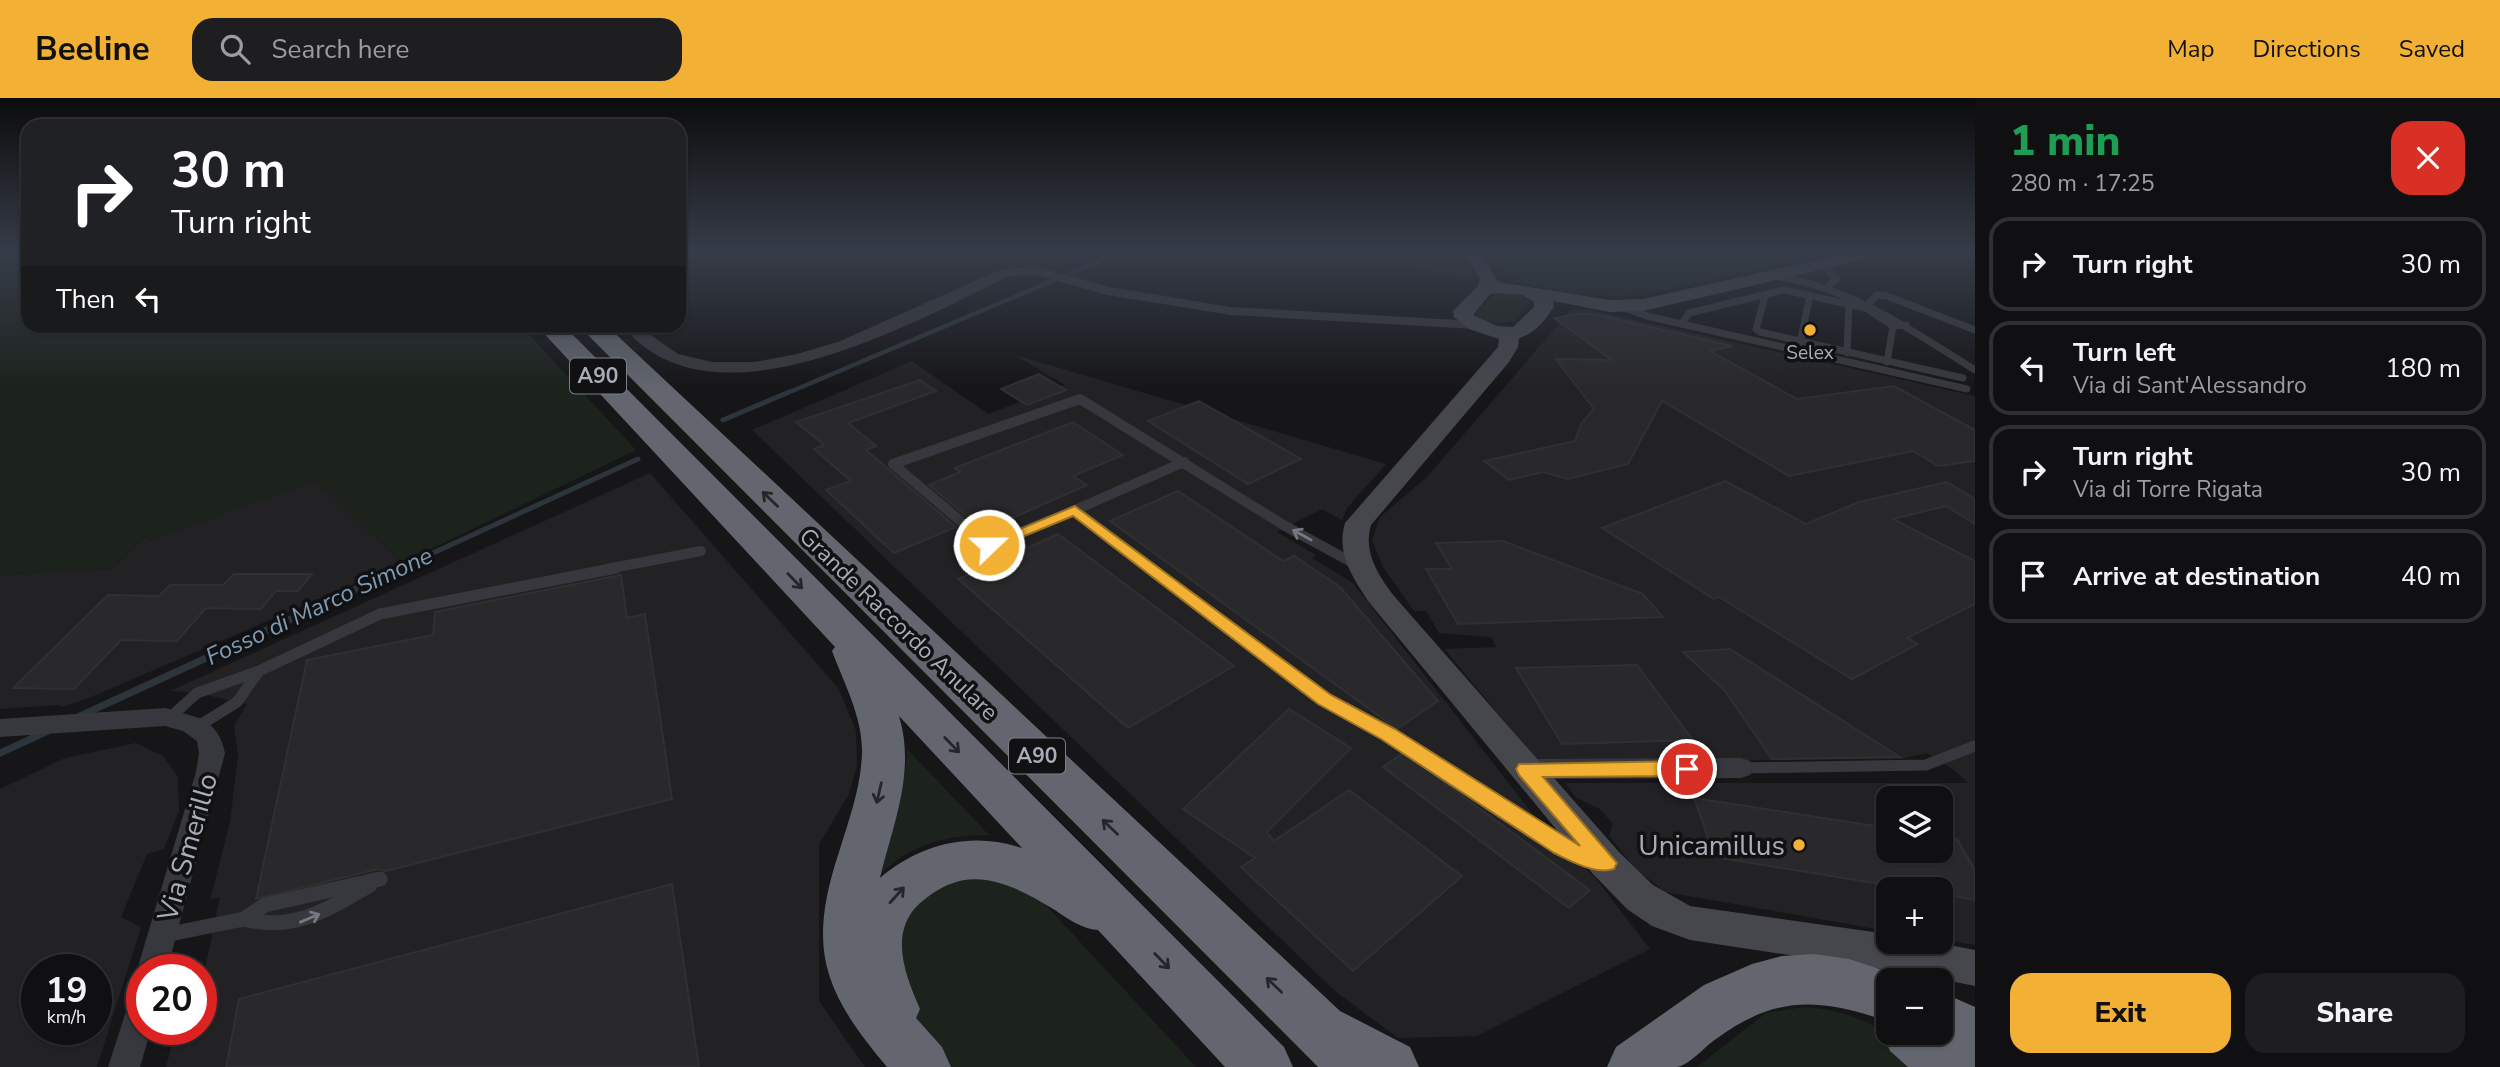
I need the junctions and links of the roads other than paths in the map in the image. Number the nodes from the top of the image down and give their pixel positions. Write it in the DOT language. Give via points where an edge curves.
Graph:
graph roads {
  1 [pos="948,298"];
  2 [pos="1147,298"];
  3 [pos="1481,298"];
  4 [pos="1541,298"];
  5 [pos="1570,298"];
  6 [pos="1677,298"];
  7 [pos="1755,298"];
  8 [pos="1764,298"];
  9 [pos="1809,298"];
  10 [pos="1824,298"];
  11 [pos="1861,298"];
  12 [pos="1874,298"];
  13 [pos="1893,298"];
  14 [pos="1870,302"];
  15 [pos="1849,304"];
  16 [pos="1612,306"];
  17 [pos="1545,307"];
  18 [pos="1469,318"];
  19 [pos="1682,324"];
  20 [pos="1906,325"];
  21 [pos="1893,326"];
  22 [pos="1975,330"];
  23 [pos="557,333"];
  24 [pos="599,333"];
  25 [pos="639,333"];
  26 [pos="1509,334"];
  27 [pos="1800,343"];
  28 [pos="1847,353"];
  29 [pos="1887,362"];
  30 [pos="1975,370"];
  31 [pos="1975,376"];
  32 [pos="1963,378"];
  33 [pos="1971,391"];
  34 [pos="697,454"];
  35 [pos="1184,461"];
  36 [pos="1075,510"];
  37 [pos="701,551"];
  38 [pos="1362,568"];
  39 [pos="846,634"];
  40 [pos="259,671"];
  41 [pos="178,720"];
  42 [pos="0,728"];
  43 [pos="1975,746"];
  44 [pos="1741,768"];
  45 [pos="1526,769"];
  46 [pos="1606,863"];
  47 [pos="244,919"];
  48 [pos="1127,925"];
  49 [pos="162,935"];
  50 [pos="157,954"];
  51 [pos="1975,968"];
  52 [pos="1788,979"];
  53 [pos="1876,992"];
  54 [pos="1876,1013"];
  55 [pos="1310,1020"];
  56 [pos="1953,1025"];
  57 [pos="1975,1037"];
  58 [pos="130,1045"];
  59 [pos="1925,1045"];
  60 [pos="915,1058"];
  61 [pos="124,1067"];
  62 [pos="1264,1067"];
  63 [pos="1358,1067"];
  64 [pos="1390,1067"];
  65 [pos="1636,1067"];
  66 [pos="1950,1067"];
  1 -- 25 [label="street" via="842,345 793,361 706,365 673,358"];
  2 -- 18 [label="street" via="1231,311 1406,320"];
  3 -- 18 [label="street"];
  4 -- 17 [label="street"];
  5 -- 16 [label="street"];
  6 -- 16 [label="street"];
  7 -- 19 [label="lane" via="1689,313"];
  8 -- 27 [label="lane" via="1756,329"];
  9 -- 27 [label="lane"];
  10 -- 15 [label="lane"];
  11 -- 14 [label="lane"];
  12 -- 14 [label="lane"];
  13 -- 22 [label="lane"];
  14 -- 20 [label="lane"];
  15 -- 21 [label="lane" via="1872,310"];
  15 -- 28 [label="lane"];
  16 -- 17 [label="street"];
  16 -- 19 [label="lane"];
  17 -- 26 [label="street" via="1523,331"];
  18 -- 26 [label="street"];
  19 -- 33 [label="lane"];
  20 -- 21 [label="lane"];
  20 -- 30 [label="lane"];
  21 -- 29 [label="lane"];
  23 -- 34 [label="highway, Grande Raccordo Anulare / A90" via="646,426"];
  24 -- 34 [label="highway, Grande Raccordo Anulare / A90" via="680,412"];
  26 -- 38 [label="street" via="1502,358 1361,517 1354,541"];
  27 -- 28 [label="lane"];
  28 -- 29 [label="lane"];
  29 -- 32 [label="lane"];
  31 -- 32 [label="lane"];
  32 -- 33 [label="lane" via="1962,384"];
  34 -- 39 [label="highway, Grande Raccordo Anulare / A90, one-way"];
  55 -- 34 [label="highway, Grande Raccordo Anulare / A90, one-way"];
  35 -- 36 [label="lane"];
  35 -- 36 [label="lane" via="1080,399 893,464 989,545"];
  38 -- 35 [label="lane, one-way" via="1285,526"];
  36 -- 46 [label="lane" via="1325,699 1388,734 1561,847"];
  37 -- 40 [label="lane" via="380,614"];
  38 -- 45 [label="street" via="1416,644"];
  39 -- 48 [label="highway, Grande Raccordo Anulare / A90, one-way"];
  39 -- 60 [label="highway, one-way" via="874,707 884,752 879,792 850,898 852,965 871,1004"];
  40 -- 41 [label="lane" via="197,693 176,712"];
  40 -- 41 [label="lane" via="237,702 202,724"];
  41 -- 42 [label="street, Via Smerillo" via="149,717"];
  41 -- 49 [label="street, Via Smerillo" via="205,732 212,753"];
  43 -- 44 [label="lane" via="1939,762 1909,766"];
  44 -- 45 [label="street"];
  45 -- 46 [label="street"];
  46 -- 51 [label="street" via="1657,909 1690,923"];
  47 -- 47 [label="lane, one-way" via="262,926 305,922 380,879 265,905"];
  47 -- 49 [label="lane"];
  60 -- 48 [label="highway, one-way" via="884,987 876,946 890,902 921,874 952,861 1004,863"];
  48 -- 62 [label="highway, Grande Raccordo Anulare / A90, one-way"];
  49 -- 50 [label="street, Via Smerillo"];
  52 -- 53 [label="highway" via="1830,978"];
  52 -- 54 [label="highway"];
  52 -- 65 [label="highway" via="1720,1003"];
  55 -- 63 [label="highway, Grande Raccordo Anulare / A90"];
  55 -- 64 [label="highway"];
  56 -- 57 [label="highway"];
  58 -- 61 [label="street"];
  59 -- 66 [label="highway"];
}
